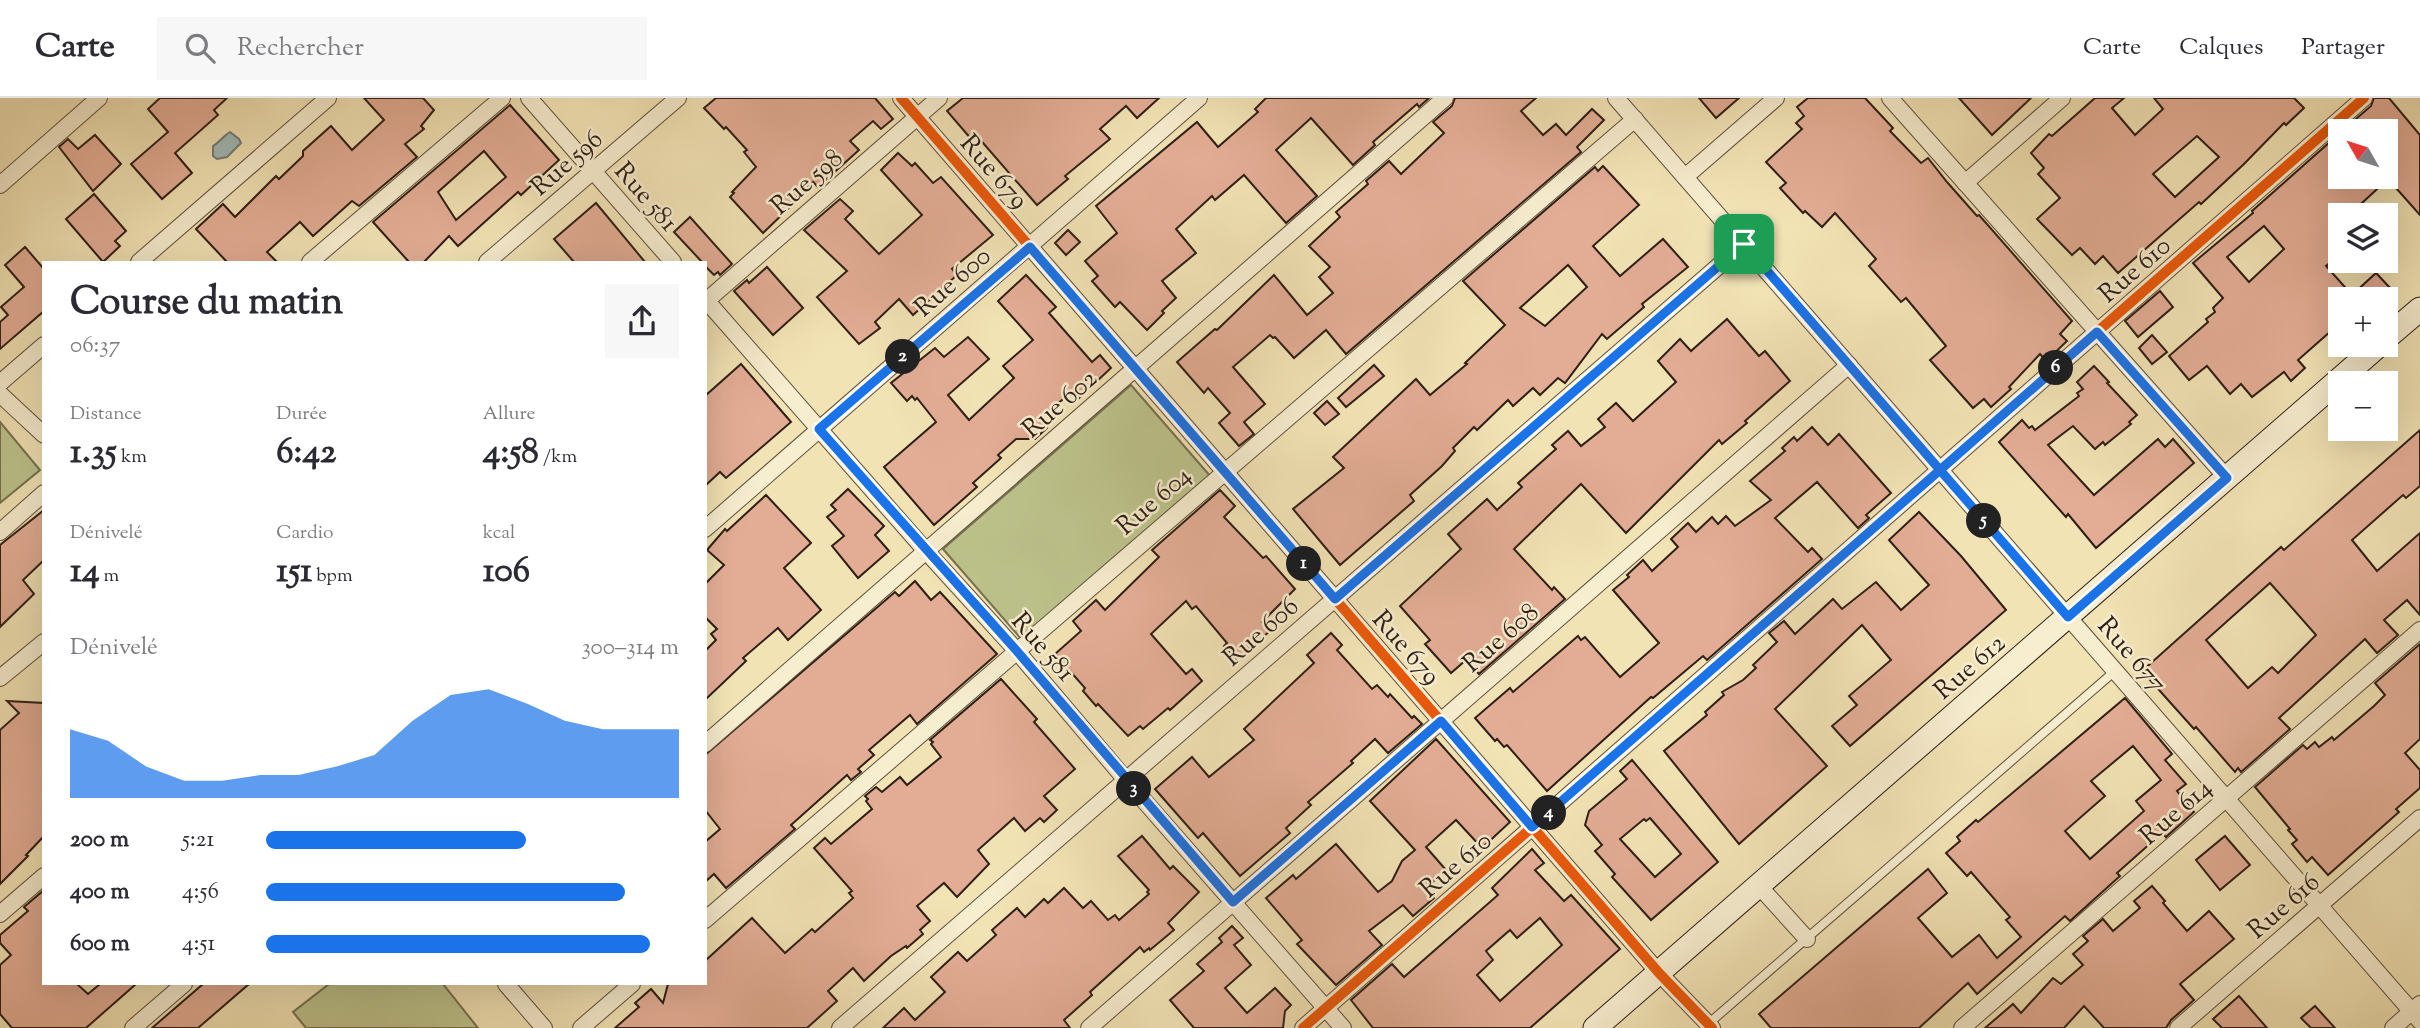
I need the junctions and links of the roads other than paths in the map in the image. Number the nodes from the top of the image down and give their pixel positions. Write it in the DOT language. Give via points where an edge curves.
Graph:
graph roads {
  1 [pos="99,98"];
  2 [pos="328,98"];
  3 [pos="502,98"];
  4 [pos="529,98"];
  5 [pos="678,98"];
  6 [pos="901,98"];
  7 [pos="939,98"];
  8 [pos="1199,98"];
  9 [pos="1445,98"];
  10 [pos="1616,98"];
  11 [pos="1776,98"];
  12 [pos="1890,98"];
  13 [pos="2062,98"];
  14 [pos="2364,98"];
  15 [pos="918,117"];
  16 [pos="1635,119"];
  17 [pos="593,171"];
  18 [pos="1685,177"];
  19 [pos="1965,183"];
  20 [pos="0,185"];
  21 [pos="1744,244"];
  22 [pos="1030,247"];
  23 [pos="140,261"];
  24 [pos="311,261"];
  25 [pos="488,261"];
  26 [pos="672,261"];
  27 [pos="707,300"];
  28 [pos="707,302"];
  29 [pos="2420,309"];
  30 [pos="2398,328"];
  31 [pos="2097,332"];
  32 [pos="42,347"];
  33 [pos="2365,357"];
  34 [pos="1849,365"];
  35 [pos="1136,368"];
  36 [pos="0,383"];
  37 [pos="0,394"];
  38 [pos="819,429"];
  39 [pos="42,433"];
  40 [pos="1940,470"];
  41 [pos="1224,471"];
  42 [pos="2227,478"];
  43 [pos="42,495"];
  44 [pos="707,527"];
  45 [pos="0,532"];
  46 [pos="926,551"];
  47 [pos="1335,599"];
  48 [pos="2068,617"];
  49 [pos="2420,630"];
  50 [pos="42,644"];
  51 [pos="1016,650"];
  52 [pos="2115,671"];
  53 [pos="0,678"];
  54 [pos="1441,721"];
  55 [pos="707,742"];
  56 [pos="1126,780"];
  57 [pos="2226,799"];
  58 [pos="2420,818"];
  59 [pos="1532,827"];
  60 [pos="42,878"];
  61 [pos="1759,886"];
  62 [pos="1233,902"];
  63 [pos="2320,905"];
  64 [pos="0,914"];
  65 [pos="707,918"];
  66 [pos="1807,939"];
  67 [pos="1658,973"];
  68 [pos="183,985"];
  69 [pos="507,985"];
  70 [pos="631,985"];
  71 [pos="1326,1008"];
  72 [pos="2417,1012"];
  73 [pos="1710,1026"];
  74 [pos="133,1028"];
  75 [pos="544,1028"];
  76 [pos="581,1028"];
  77 [pos="840,1028"];
  78 [pos="1089,1028"];
  79 [pos="1303,1028"];
  80 [pos="1343,1028"];
  81 [pos="1595,1028"];
  82 [pos="1962,1028"];
  83 [pos="2178,1028"];
  84 [pos="2393,1028"];
  1 -- 20 [label="street"];
  2 -- 23 [label="street"];
  3 -- 24 [label="street"];
  4 -- 17 [label="street, Rue 581"];
  5 -- 17 [label="street, Rue 596"];
  6 -- 15 [label="street, Rue 679"];
  7 -- 15 [label="street, Rue 598"];
  8 -- 22 [label="street, Rue 600"];
  9 -- 35 [label="street, Rue 602"];
  10 -- 16 [label="street, Rue 677"];
  11 -- 18 [label="street"];
  12 -- 19 [label="street"];
  13 -- 19 [label="street"];
  14 -- 31 [label="street, Rue 610"];
  15 -- 22 [label="street, Rue 679"];
  15 -- 27 [label="street, Rue 598"];
  16 -- 18 [label="street, Rue 677"];
  16 -- 41 [label="street, Rue 604"];
  17 -- 25 [label="street, Rue 596"];
  17 -- 26 [label="street, Rue 581"];
  18 -- 21 [label="street, Rue 677"];
  19 -- 31 [label="street"];
  21 -- 34 [label="street, Rue 677"];
  21 -- 47 [label="street, Rue 606"];
  22 -- 35 [label="street, Rue 679"];
  22 -- 38 [label="street, Rue 600"];
  28 -- 38 [label="street, Rue 581"];
  29 -- 30 [label="street"];
  31 -- 40 [label="street, Rue 610"];
  31 -- 42 [label="street"];
  32 -- 36 [label="street"];
  33 -- 42 [label="street, Rue 612"];
  34 -- 40 [label="street, Rue 677"];
  34 -- 54 [label="street, Rue 608"];
  35 -- 41 [label="street, Rue 679"];
  35 -- 46 [label="street, Rue 602"];
  37 -- 39 [label="street"];
  38 -- 44 [label="street, Rue 600"];
  38 -- 46 [label="street, Rue 581"];
  40 -- 48 [label="street, Rue 677"];
  40 -- 59 [label="street, Rue 610"];
  41 -- 47 [label="street, Rue 679"];
  41 -- 51 [label="street, Rue 604"];
  42 -- 48 [label="street, Rue 612"];
  43 -- 45 [label="street"];
  46 -- 51 [label="street, Rue 581"];
  46 -- 55 [label="street, Rue 602"];
  47 -- 54 [label="street, Rue 679"];
  47 -- 56 [label="street, Rue 606"];
  48 -- 52 [label="street, Rue 677"];
  48 -- 61 [label="street, Rue 612"];
  49 -- 57 [label="street, Rue 614"];
  50 -- 53 [label="street"];
  51 -- 56 [label="street, Rue 581"];
  51 -- 65 [label="street, Rue 604"];
  52 -- 57 [label="street, Rue 677"];
  52 -- 66 [label="lane"];
  54 -- 59 [label="street, Rue 679"];
  54 -- 62 [label="street, Rue 608"];
  56 -- 62 [label="street, Rue 581"];
  56 -- 77 [label="street, Rue 606"];
  57 -- 63 [label="street, Rue 677"];
  57 -- 82 [label="street, Rue 614"];
  58 -- 63 [label="street, Rue 616"];
  59 -- 67 [label="street, Rue 679"];
  59 -- 71 [label="street, Rue 610"];
  60 -- 64 [label="street"];
  61 -- 66 [label="street"];
  61 -- 67 [label="street, Rue 612"];
  62 -- 71 [label="street, Rue 581"];
  62 -- 78 [label="street, Rue 608"];
  63 -- 72 [label="street, Rue 677"];
  63 -- 83 [label="street, Rue 616"];
  66 -- 73 [label="lane"];
  67 -- 73 [label="street, Rue 679"];
  67 -- 81 [label="street, Rue 612"];
  68 -- 74 [label="street"];
  69 -- 75 [label="street"];
  70 -- 76 [label="street"];
  71 -- 79 [label="street, Rue 610"];
  71 -- 80 [label="street, Rue 581"];
  72 -- 84 [label="street"];
}
